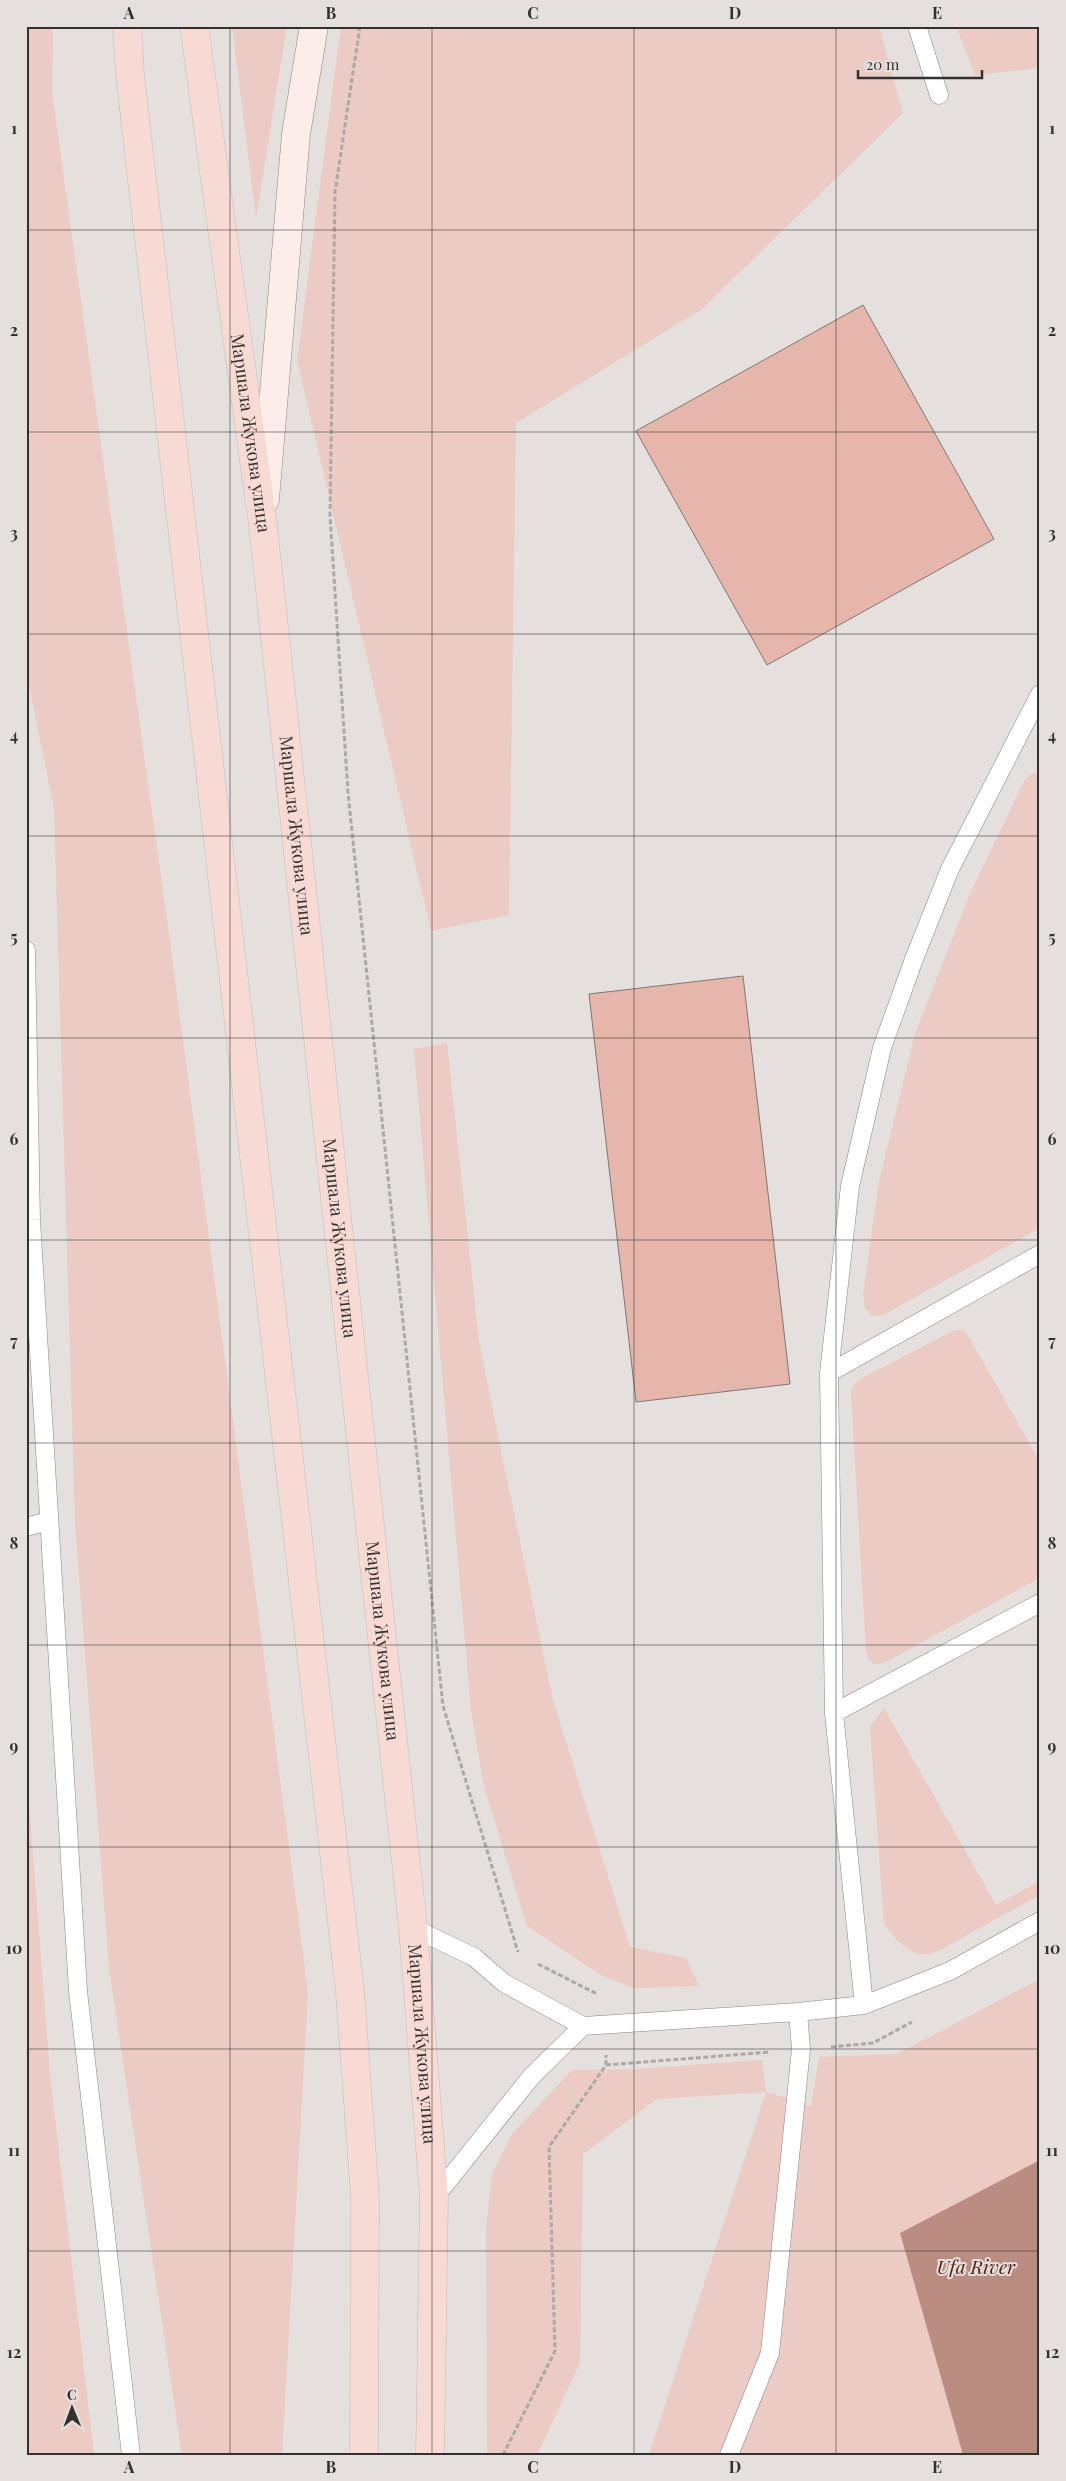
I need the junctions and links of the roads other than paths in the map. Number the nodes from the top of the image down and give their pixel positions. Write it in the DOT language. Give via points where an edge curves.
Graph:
graph roads {
  1 [pos="127,26"];
  2 [pos="194,26"];
  3 [pos="314,26"];
  4 [pos="917,26"];
  5 [pos="939,96"];
  6 [pos="263,525"];
  7 [pos="1040,694"];
  8 [pos="26,950"];
  9 [pos="1040,1254"];
  10 [pos="829,1372"];
  11 [pos="49,1521"];
  12 [pos="26,1527"];
  13 [pos="1040,1603"];
  14 [pos="834,1713"];
  15 [pos="1040,1921"];
  16 [pos="413,1928"];
  17 [pos="864,2005"];
  18 [pos="798,2012"];
  19 [pos="582,2026"];
  20 [pos="434,2198"];
  21 [pos="131,2455"];
  22 [pos="364,2455"];
  23 [pos="430,2455"];
  24 [pos="729,2455"];
  1 -- 22 [label="main road" via="350,1992 365,2197"];
  2 -- 6 [label="main road, Маршала Жукова улица"];
  3 -- 6 [label="main road" via="296,134"];
  4 -- 5 [label="lane"];
  6 -- 16 [label="main road, Маршала Жукова улица"];
  7 -- 10 [label="lane" via="950,870 882,1048 850,1186"];
  8 -- 11 [label="lane" via="31,1220"];
  9 -- 10 [label="lane"];
  10 -- 14 [label="lane"];
  11 -- 12 [label="lane"];
  11 -- 21 [label="lane" via="78,1992"];
  13 -- 14 [label="lane"];
  14 -- 17 [label="lane"];
  15 -- 17 [label="lane" via="950,1971"];
  16 -- 19 [label="lane" via="474,1957 504,1983"];
  16 -- 20 [label="main road, Маршала Жукова улица"];
  17 -- 18 [label="lane"];
  18 -- 19 [label="lane"];
  18 -- 24 [label="lane" via="801,2049 770,2353"];
  19 -- 20 [label="lane" via="531,2077"];
  20 -- 23 [label="main road, Маршала Жукова улица"];
}
